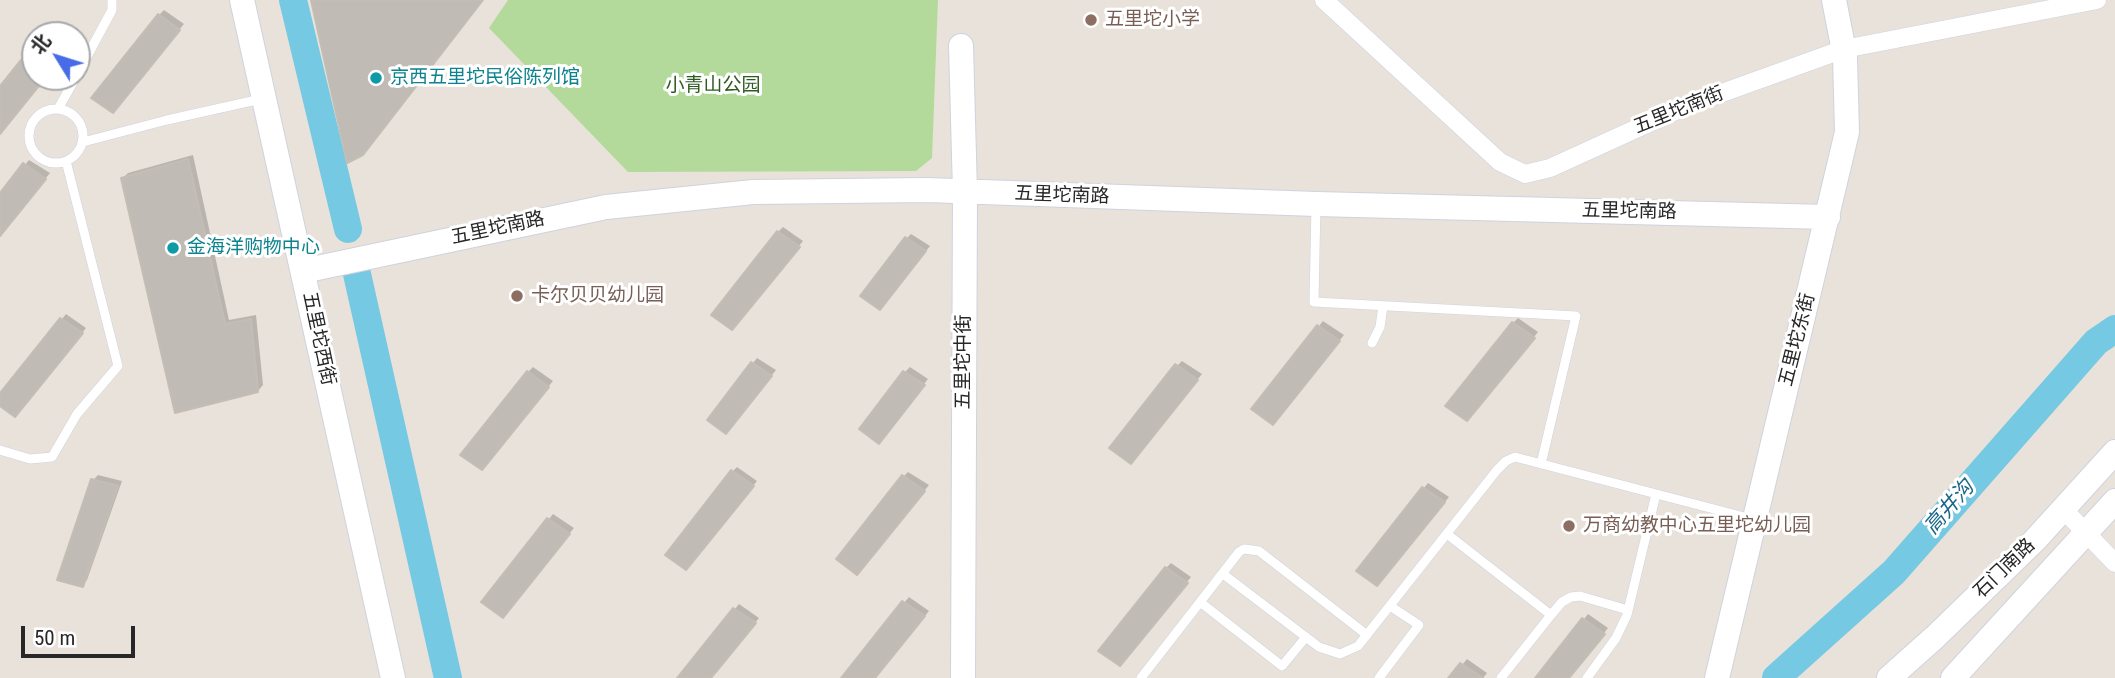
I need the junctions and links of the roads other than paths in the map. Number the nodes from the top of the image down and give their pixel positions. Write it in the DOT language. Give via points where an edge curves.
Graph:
graph roads {
  1 [pos="112,0"];
  2 [pos="242,0"];
  3 [pos="1324,0"];
  4 [pos="1834,0"];
  5 [pos="2097,0"];
  6 [pos="961,46"];
  7 [pos="91,49"];
  8 [pos="1844,49"];
  9 [pos="68,91"];
  10 [pos="265,98"];
  11 [pos="58,109"];
  12 [pos="83,142"];
  13 [pos="66,161"];
  14 [pos="965,192"];
  15 [pos="1316,204"];
  16 [pos="1828,217"];
  17 [pos="303,271"];
  18 [pos="1383,306"];
  19 [pos="1372,343"];
  20 [pos="0,450"];
  21 [pos="2115,452"];
  22 [pos="1541,464"];
  23 [pos="1656,494"];
  24 [pos="2115,501"];
  25 [pos="2063,509"];
  26 [pos="1754,520"];
  27 [pos="2085,532"];
  28 [pos="1447,534"];
  29 [pos="2115,564"];
  30 [pos="1223,574"];
  31 [pos="1200,602"];
  32 [pos="1390,606"];
  33 [pos="1628,610"];
  34 [pos="1551,615"];
  35 [pos="1367,635"];
  36 [pos="1306,637"];
  37 [pos="1718,671"];
  38 [pos="393,678"];
  39 [pos="963,678"];
  40 [pos="1141,678"];
  41 [pos="1379,678"];
  42 [pos="1501,678"];
  43 [pos="1587,678"];
  44 [pos="1889,678"];
  45 [pos="1953,678"];
  1 -- 7 [label="lane" via="113,10"];
  2 -- 10 [label="street, 五里坨西街"];
  3 -- 8 [label="street, 五里坨南街" via="1500,162 1525,174 1550,168 1686,106"];
  4 -- 8 [label="street, 五里坨东街"];
  5 -- 8 [label="street, 五里坨南街"];
  6 -- 14 [label="street, 五里坨中街"];
  8 -- 16 [label="street, 五里坨东街" via="1847,132"];
  9 -- 11 [label="lane"];
  10 -- 12 [label="lane"];
  10 -- 17 [label="street, 五里坨西街"];
  11 -- 12 [label="lane" via="75,117"];
  11 -- 13 [label="lane" via="35,120 30,145 49,163"];
  12 -- 13 [label="lane"];
  13 -- 20 [label="lane" via="118,366 77,414 52,457 30,459"];
  14 -- 15 [label="street, 五里坨南路"];
  14 -- 17 [label="street, 五里坨南路" via="753,192 606,207"];
  14 -- 39 [label="street, 五里坨中街"];
  15 -- 16 [label="street, 五里坨南路"];
  15 -- 18 [label="lane" via="1314,302"];
  16 -- 26 [label="street, 五里坨东街"];
  17 -- 38 [label="street, 五里坨西街"];
  18 -- 19 [label="lane"];
  18 -- 22 [label="lane" via="1576,317"];
  21 -- 25 [label="street, 石门南路"];
  22 -- 23 [label="lane"];
  22 -- 28 [label="lane" via="1515,457 1506,461"];
  23 -- 26 [label="lane"];
  23 -- 33 [label="lane"];
  24 -- 27 [label="street, 石门南路"];
  25 -- 27 [label="street"];
  25 -- 44 [label="street, 石门南路"];
  26 -- 37 [label="street, 五里坨东街"];
  27 -- 29 [label="street"];
  27 -- 45 [label="street, 石门南路"];
  28 -- 32 [label="lane"];
  28 -- 34 [label="lane"];
  30 -- 31 [label="lane"];
  30 -- 35 [label="lane" via="1239,552 1252,548"];
  30 -- 36 [label="lane"];
  31 -- 36 [label="lane" via="1282,666"];
  31 -- 40 [label="lane"];
  32 -- 35 [label="lane"];
  32 -- 41 [label="lane" via="1419,625"];
  33 -- 34 [label="lane" via="1580,596 1562,602"];
  33 -- 43 [label="lane" via="1616,638"];
  34 -- 42 [label="lane"];
  35 -- 36 [label="lane" via="1358,646 1340,654"];
}
